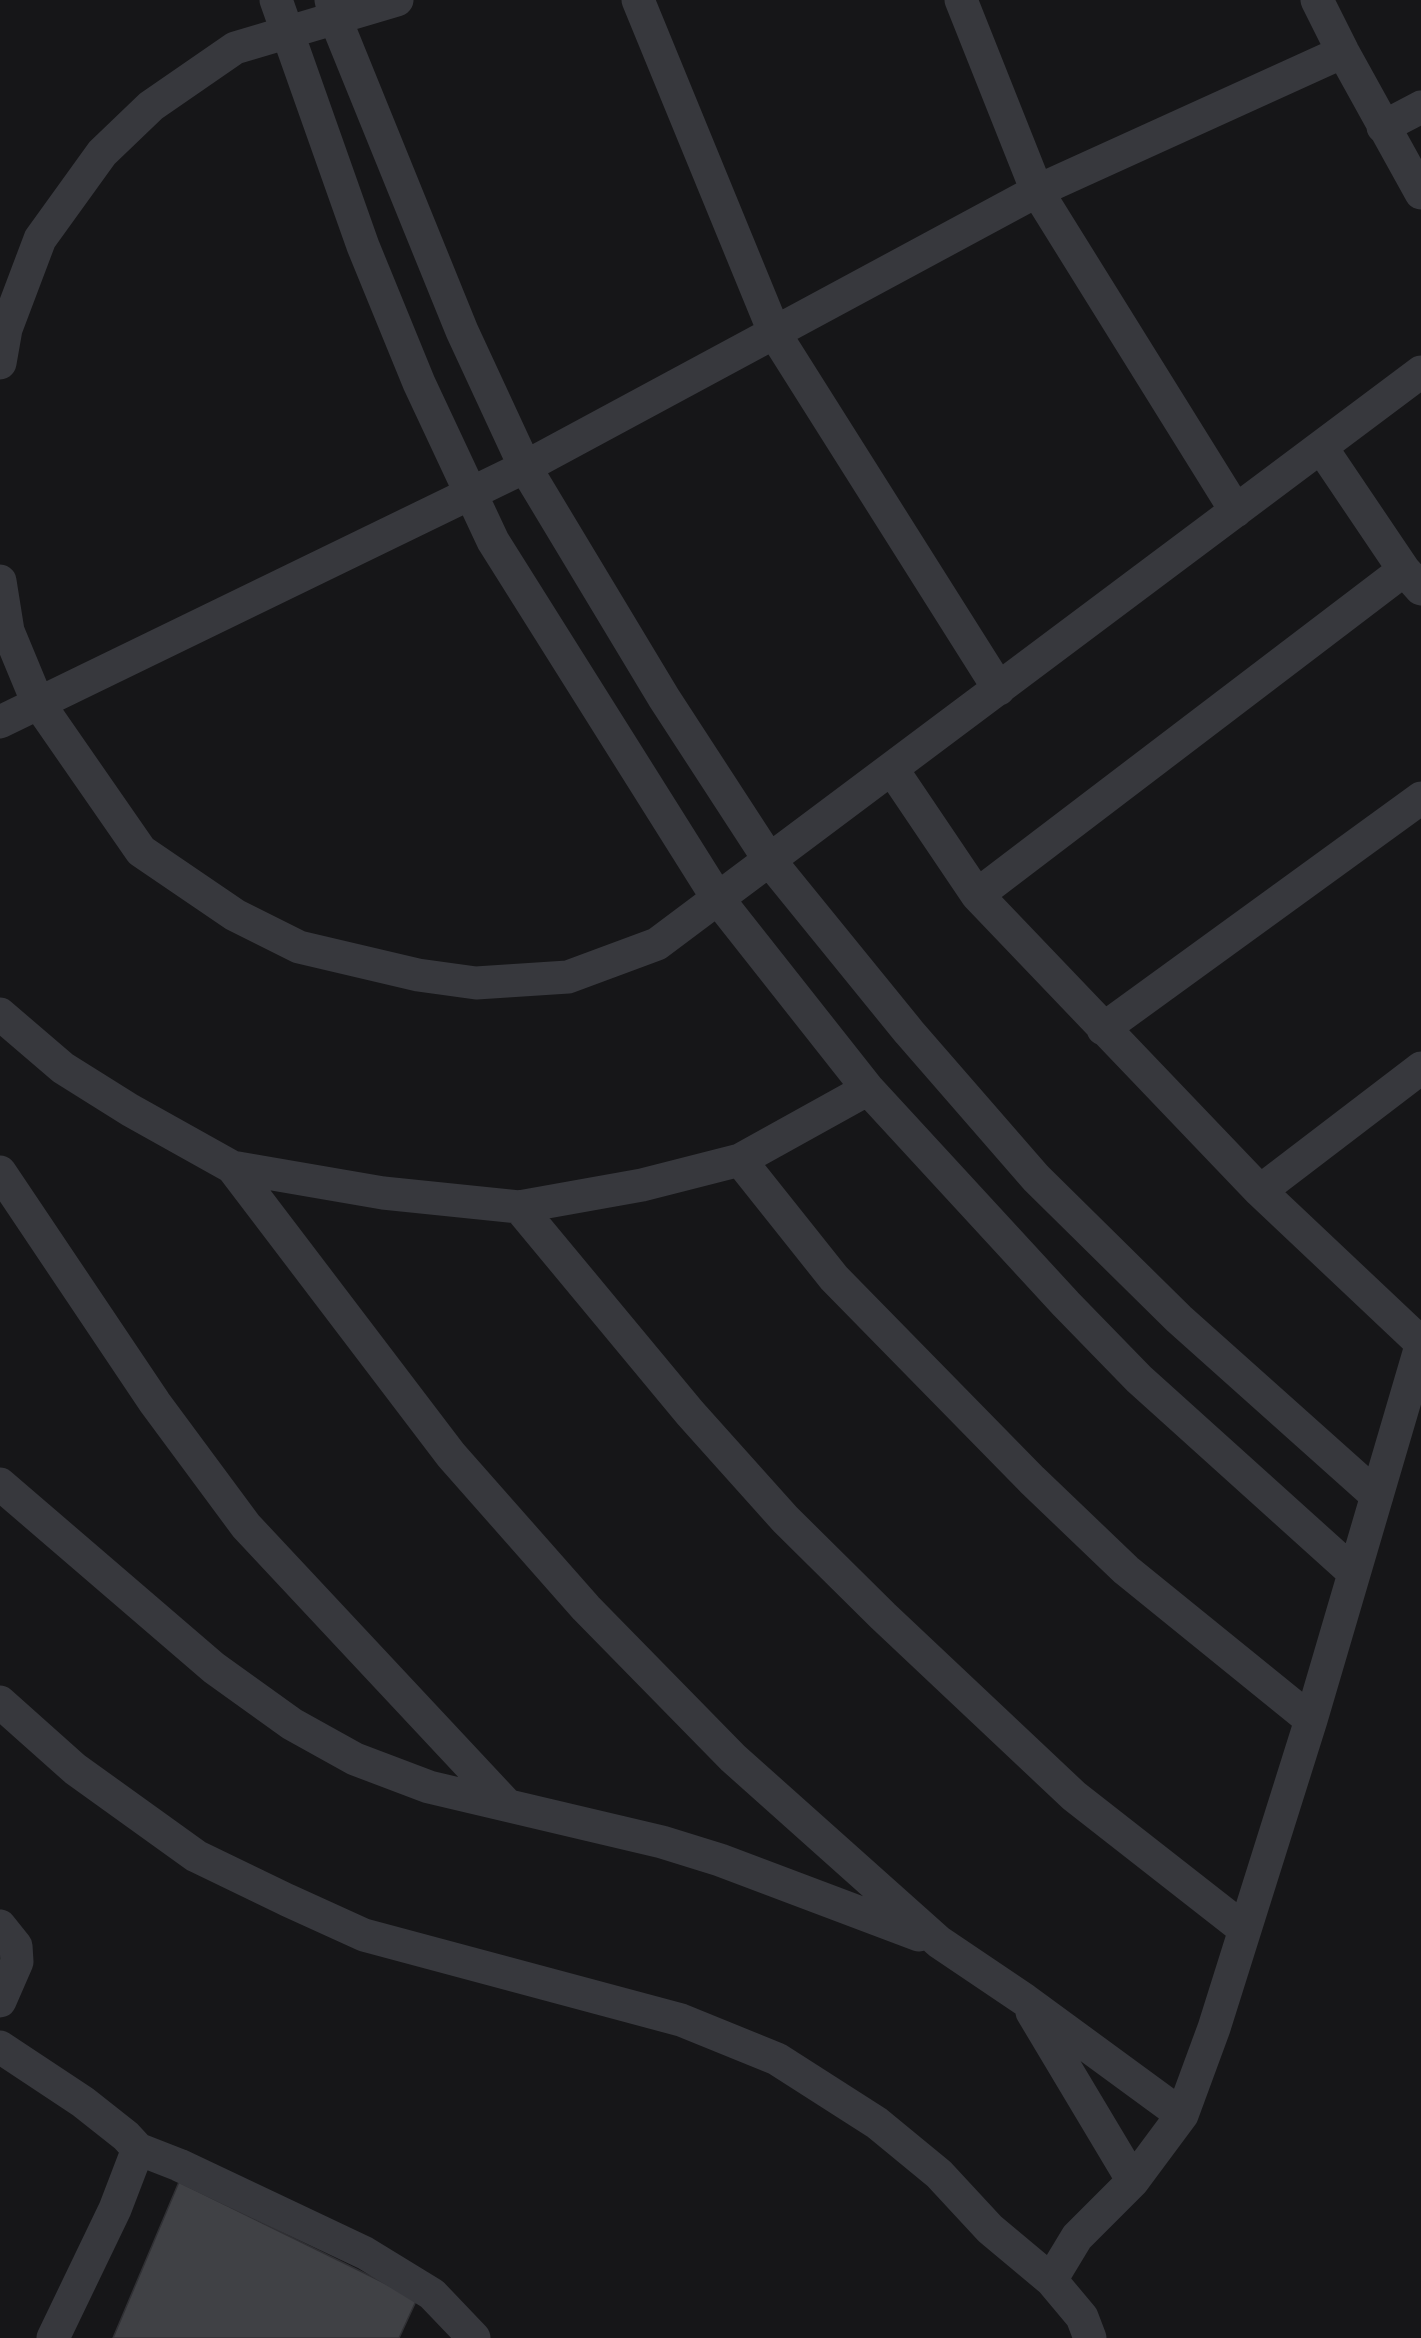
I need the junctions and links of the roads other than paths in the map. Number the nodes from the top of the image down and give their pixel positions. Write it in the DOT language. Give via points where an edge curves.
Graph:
graph roads {
  1 [pos="276,0"];
  2 [pos="397,0"];
  3 [pos="638,0"];
  4 [pos="961,0"];
  5 [pos="1317,0"];
  6 [pos="333,9"];
  7 [pos="285,32"];
  8 [pos="1343,52"];
  9 [pos="1421,107"];
  10 [pos="1383,127"];
  11 [pos="1037,191"];
  12 [pos="1421,193"];
  13 [pos="6,311"];
  14 [pos="775,334"];
  15 [pos="0,363"];
  16 [pos="1421,372"];
  17 [pos="1321,447"];
  18 [pos="525,467"];
  19 [pos="471,494"];
  20 [pos="1236,511"];
  21 [pos="1412,580"];
  22 [pos="0,581"];
  23 [pos="999,689"];
  24 [pos="37,701"];
  25 [pos="0,722"];
  26 [pos="892,769"];
  27 [pos="1421,798"];
  28 [pos="770,861"];
  29 [pos="978,895"];
  30 [pos="718,899"];
  31 [pos="0,1014"];
  32 [pos="1103,1029"];
  33 [pos="1421,1068"];
  34 [pos="868,1089"];
  35 [pos="740,1160"];
  36 [pos="231,1167"];
  37 [pos="0,1172"];
  38 [pos="1260,1191"];
  39 [pos="519,1207"];
  40 [pos="1421,1344"];
  41 [pos="0,1484"];
  42 [pos="1377,1496"];
  43 [pos="1353,1572"];
  44 [pos="0,1702"];
  45 [pos="1311,1720"];
  46 [pos="507,1805"];
  47 [pos="0,1926"];
  48 [pos="1244,1929"];
  49 [pos="939,1942"];
  50 [pos="1025,2000"];
  51 [pos="0,2001"];
  52 [pos="0,2048"];
  53 [pos="1182,2115"];
  54 [pos="138,2149"];
  55 [pos="1133,2181"];
  56 [pos="1051,2280"];
  57 [pos="53,2338"];
  58 [pos="474,2338"];
  59 [pos="1090,2338"];
  1 -- 7 [label="street"];
  2 -- 6 [label="street"];
  3 -- 14 [label="street"];
  4 -- 11 [label="street"];
  5 -- 8 [label="street"];
  6 -- 7 [label="street"];
  6 -- 18 [label="street" via="462,331"];
  7 -- 13 [label="street" via="235,48 151,106 102,153 40,239"];
  7 -- 19 [label="street" via="363,246 419,383"];
  8 -- 10 [label="street"];
  8 -- 11 [label="street"];
  9 -- 10 [label="street"];
  10 -- 12 [label="street"];
  11 -- 14 [label="street"];
  11 -- 20 [label="street"];
  13 -- 15 [label="street"];
  14 -- 18 [label="street"];
  14 -- 23 [label="street"];
  16 -- 17 [label="street"];
  17 -- 20 [label="street"];
  17 -- 21 [label="street"];
  18 -- 19 [label="street"];
  18 -- 28 [label="street" via="664,698"];
  19 -- 24 [label="street"];
  19 -- 30 [label="street" via="493,542"];
  20 -- 23 [label="street"];
  21 -- 29 [label="street"];
  22 -- 24 [label="street" via="8,631"];
  23 -- 26 [label="street"];
  24 -- 25 [label="street"];
  24 -- 30 [label="street" via="141,851 235,915 299,946 418,975 476,983 568,978 657,944"];
  26 -- 28 [label="street"];
  26 -- 29 [label="street"];
  27 -- 32 [label="street"];
  28 -- 30 [label="street"];
  28 -- 42 [label="street" via="909,1032 1036,1178 1179,1319"];
  29 -- 32 [label="street"];
  30 -- 34 [label="street"];
  31 -- 36 [label="street" via="63,1068"];
  32 -- 38 [label="street"];
  33 -- 38 [label="street"];
  34 -- 35 [label="street"];
  34 -- 43 [label="street" via="1139,1379"];
  35 -- 39 [label="street" via="642,1185"];
  35 -- 45 [label="street" via="834,1278 1032,1480 1126,1570"];
  36 -- 39 [label="street" via="383,1193"];
  36 -- 49 [label="street" via="451,1455 586,1608 733,1758"];
  37 -- 46 [label="street" via="155,1403 246,1526"];
  38 -- 40 [label="street"];
  39 -- 48 [label="street" via="690,1413 785,1519 1074,1796"];
  40 -- 42 [label="street"];
  41 -- 46 [label="street" via="213,1668 292,1725 355,1759 429,1787"];
  42 -- 43 [label="street"];
  43 -- 45 [label="street"];
  44 -- 56 [label="street" via="75,1769 196,1856 287,1900 364,1935 681,2020 777,2059 877,2123 939,2174 990,2229"];
  45 -- 48 [label="street"];
  46 -- 49 [label="street" via="720,1860"];
  47 -- 51 [label="street" via="16,1946 17,1962"];
  48 -- 53 [label="street"];
  49 -- 50 [label="street"];
  50 -- 53 [label="street"];
  50 -- 55 [label="street"];
  52 -- 54 [label="street" via="83,2102"];
  53 -- 55 [label="street"];
  54 -- 57 [label="street" via="115,2208"];
  54 -- 58 [label="street" via="365,2253 432,2294"];
  55 -- 56 [label="street" via="1077,2237"];
  56 -- 59 [label="street" via="1082,2318"];
}
